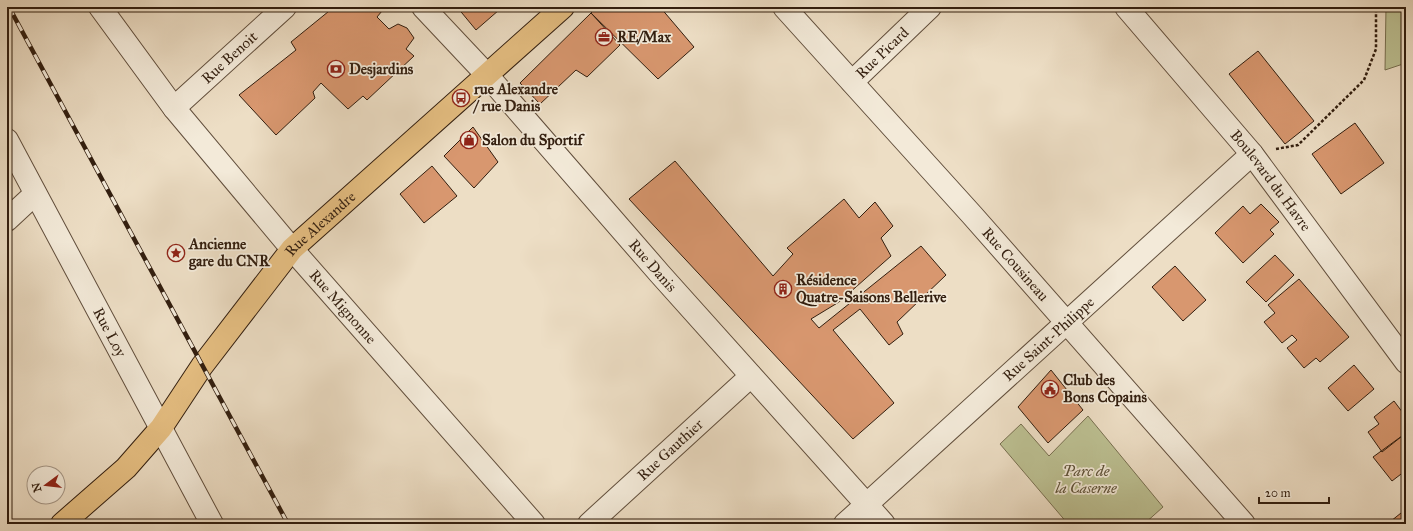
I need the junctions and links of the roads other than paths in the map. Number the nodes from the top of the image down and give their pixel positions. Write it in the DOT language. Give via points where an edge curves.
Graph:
graph roads {
  1 [pos="100,7"];
  2 [pos="285,7"];
  3 [pos="423,7"];
  4 [pos="563,7"];
  5 [pos="784,7"];
  6 [pos="930,7"];
  7 [pos="1126,7"];
  8 [pos="487,75"];
  9 [pos="852,82"];
  10 [pos="174,108"];
  11 [pos="7,140"];
  12 [pos="1252,154"];
  13 [pos="36,194"];
  14 [pos="7,220"];
  15 [pos="292,249"];
  16 [pos="1067,322"];
  17 [pos="1406,362"];
  18 [pos="751,376"];
  19 [pos="161,428"];
  20 [pos="867,504"];
  21 [pos="62,524"];
  22 [pos="212,524"];
  23 [pos="534,524"];
  24 [pos="589,524"];
  25 [pos="845,524"];
  26 [pos="884,524"];
  27 [pos="1244,524"];
  1 -- 10 [label="street, Rue Mignonne"];
  2 -- 10 [label="street, Rue Benoit"];
  3 -- 8 [label="street, Rue Danis"];
  4 -- 8 [label="main road, Rue Alexandre"];
  5 -- 9 [label="street, Rue Cousineau"];
  6 -- 9 [label="street, Rue Picard"];
  7 -- 12 [label="street, Boulevard du Havre"];
  8 -- 15 [label="main road, Rue Alexandre"];
  8 -- 18 [label="street, Rue Danis"];
  9 -- 16 [label="street, Rue Cousineau"];
  10 -- 15 [label="street, Rue Mignonne"];
  11 -- 13 [label="street, Rue Loy"];
  12 -- 16 [label="street, Rue Saint-Philippe"];
  12 -- 17 [label="street, Boulevard du Havre"];
  13 -- 14 [label="street"];
  13 -- 19 [label="street, Rue Loy"];
  15 -- 19 [label="main road, Rue Alexandre" via="202,366"];
  15 -- 23 [label="street, Rue Mignonne"];
  16 -- 20 [label="street, Rue Saint-Philippe"];
  16 -- 27 [label="street, Rue Cousineau"];
  18 -- 20 [label="street, Rue Danis"];
  18 -- 24 [label="street, Rue Gauthier"];
  19 -- 21 [label="main road, Rue Alexandre" via="126,468"];
  19 -- 22 [label="street, Rue Loy"];
  20 -- 25 [label="street, Rue Saint-Philippe"];
  20 -- 26 [label="street, Rue Danis"];
}
